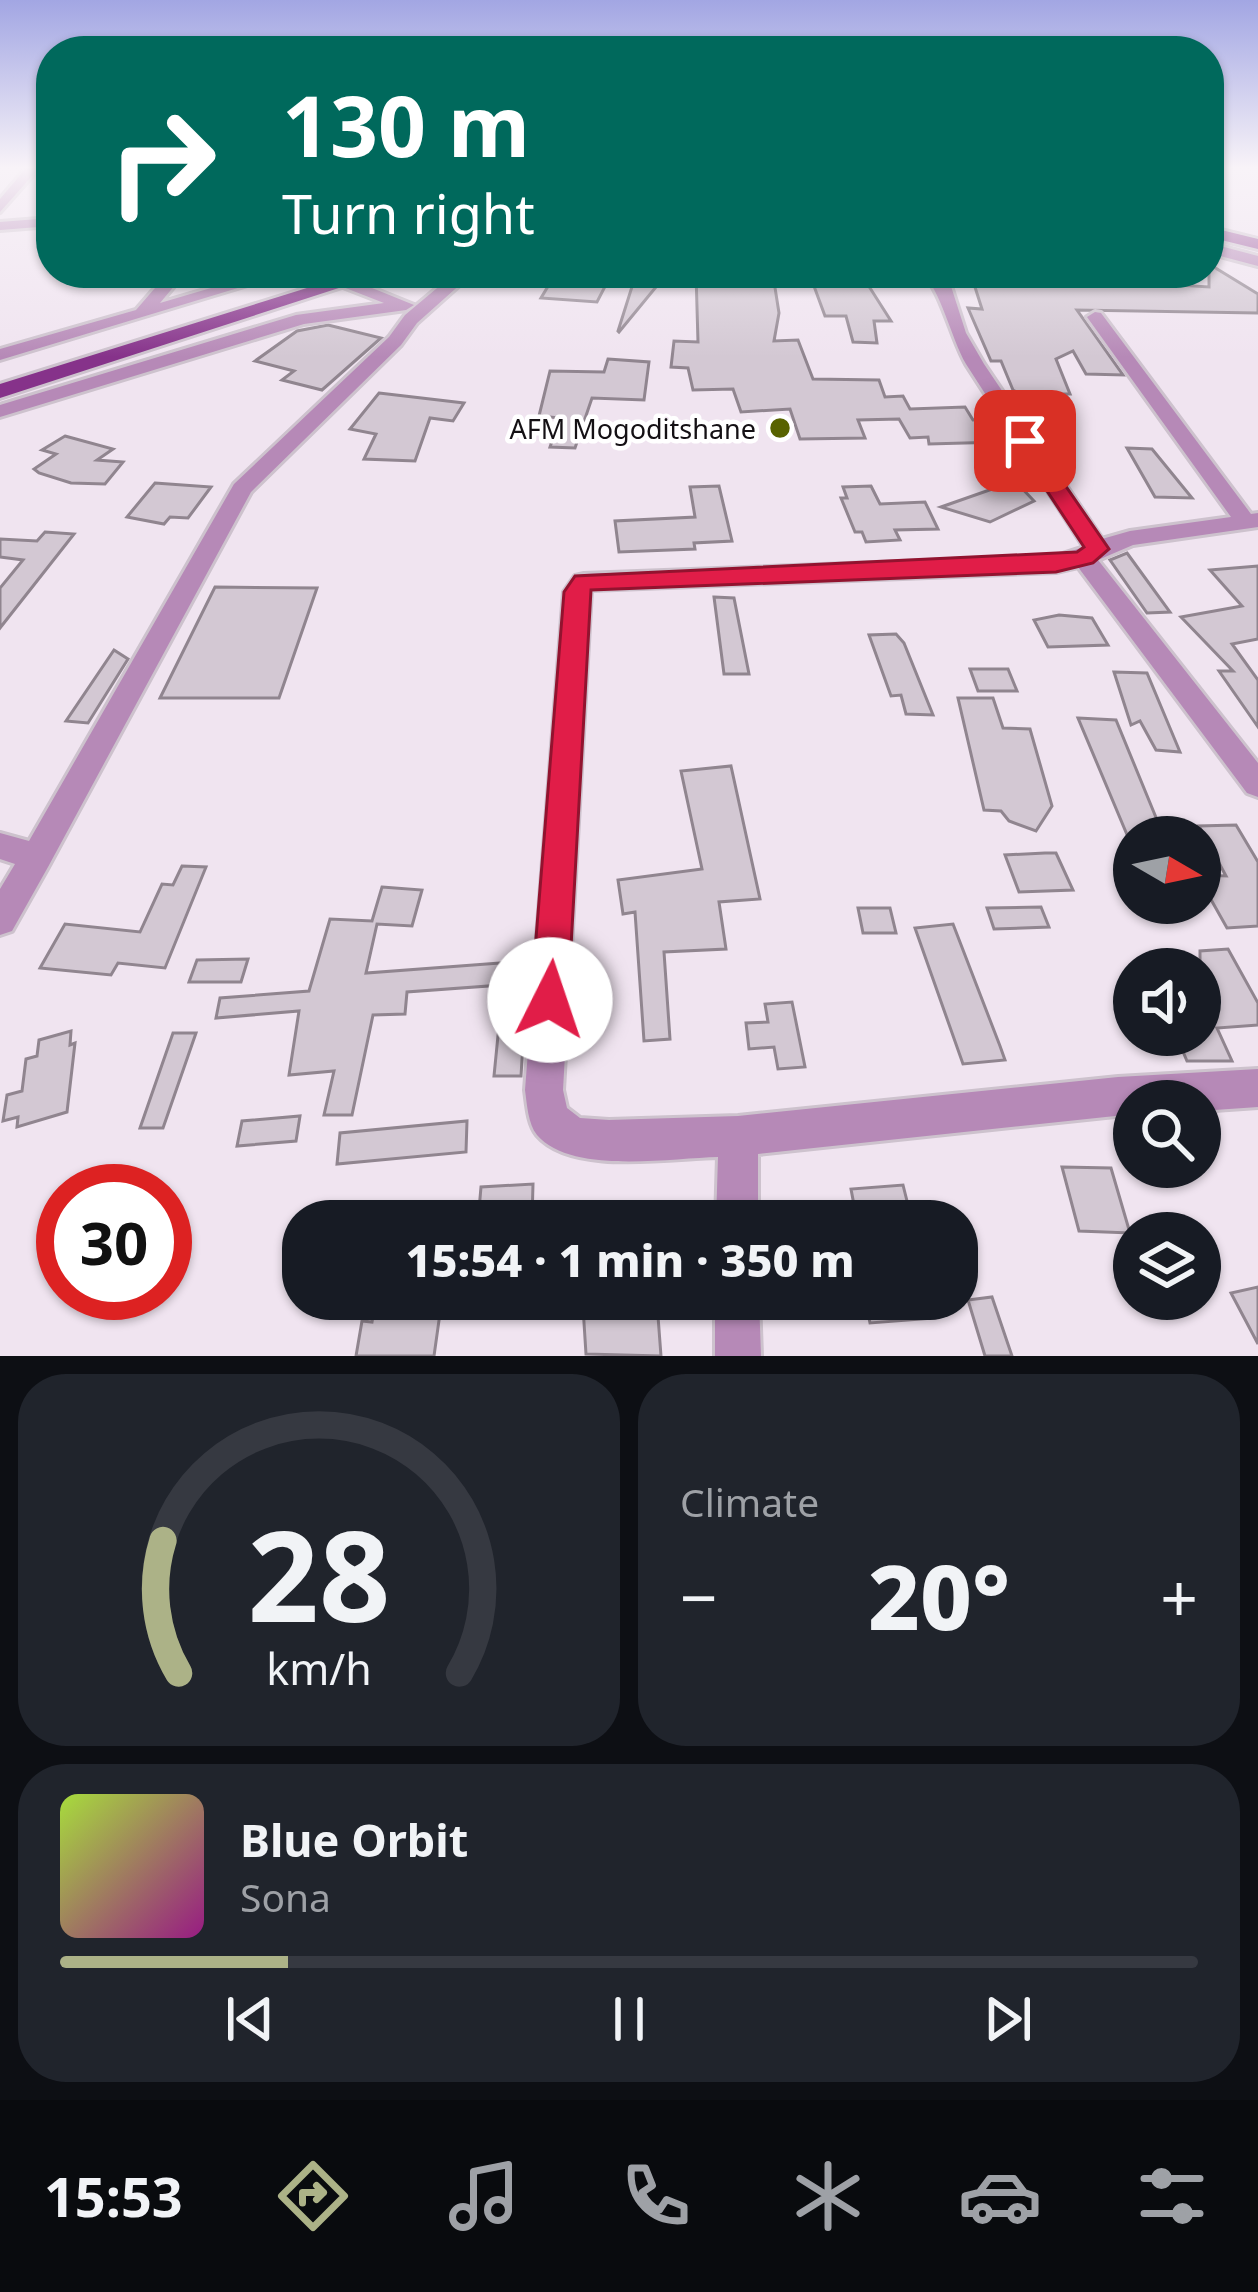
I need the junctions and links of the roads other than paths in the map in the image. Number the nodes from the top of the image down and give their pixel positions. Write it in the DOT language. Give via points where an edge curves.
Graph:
graph roads {
  1 [pos="1224,236"];
  2 [pos="1258,244"];
  3 [pos="1224,252"];
  4 [pos="1258,261"];
  5 [pos="164,288"];
  6 [pos="229,288"];
  7 [pos="296,288"];
  8 [pos="302,288"];
  9 [pos="362,288"];
  10 [pos="443,288"];
  11 [pos="944,288"];
  12 [pos="413,308"];
  13 [pos="141,314"];
  14 [pos="1096,317"];
  15 [pos="0,355"];
  16 [pos="0,373"];
  17 [pos="0,391"];
  18 [pos="0,411"];
  19 [pos="1252,521"];
  20 [pos="1091,554"];
  21 [pos="1258,785"];
  22 [pos="0,846"];
  23 [pos="37,856"];
  24 [pos="0,920"];
  25 [pos="1258,1088"];
  26 [pos="738,1136"];
  27 [pos="737,1200"];
  28 [pos="738,1320"];
  29 [pos="739,1356"];
  1 -- 2 [label="main road"];
  3 -- 4 [label="street"];
  5 -- 13 [label="street"];
  6 -- 13 [label="street"];
  7 -- 16 [label="main road"];
  8 -- 17 [label="main road"];
  9 -- 12 [label="street"];
  10 -- 12 [label="street"];
  11 -- 20 [label="street" via="966,348"];
  12 -- 18 [label="street" via="302,319"];
  12 -- 23 [label="street" via="395,341 242,489"];
  13 -- 15 [label="street"];
  14 -- 19 [label="street"];
  19 -- 20 [label="street" via="1130,538"];
  20 -- 21 [label="street"];
  20 -- 26 [label="street" via="1056,564 598,579 577,592 544,1090 550,1120 573,1137"];
  22 -- 23 [label="street"];
  23 -- 24 [label="street"];
  25 -- 26 [label="street"];
  26 -- 27 [label="street"];
  28 -- 29 [label="street"];
}
